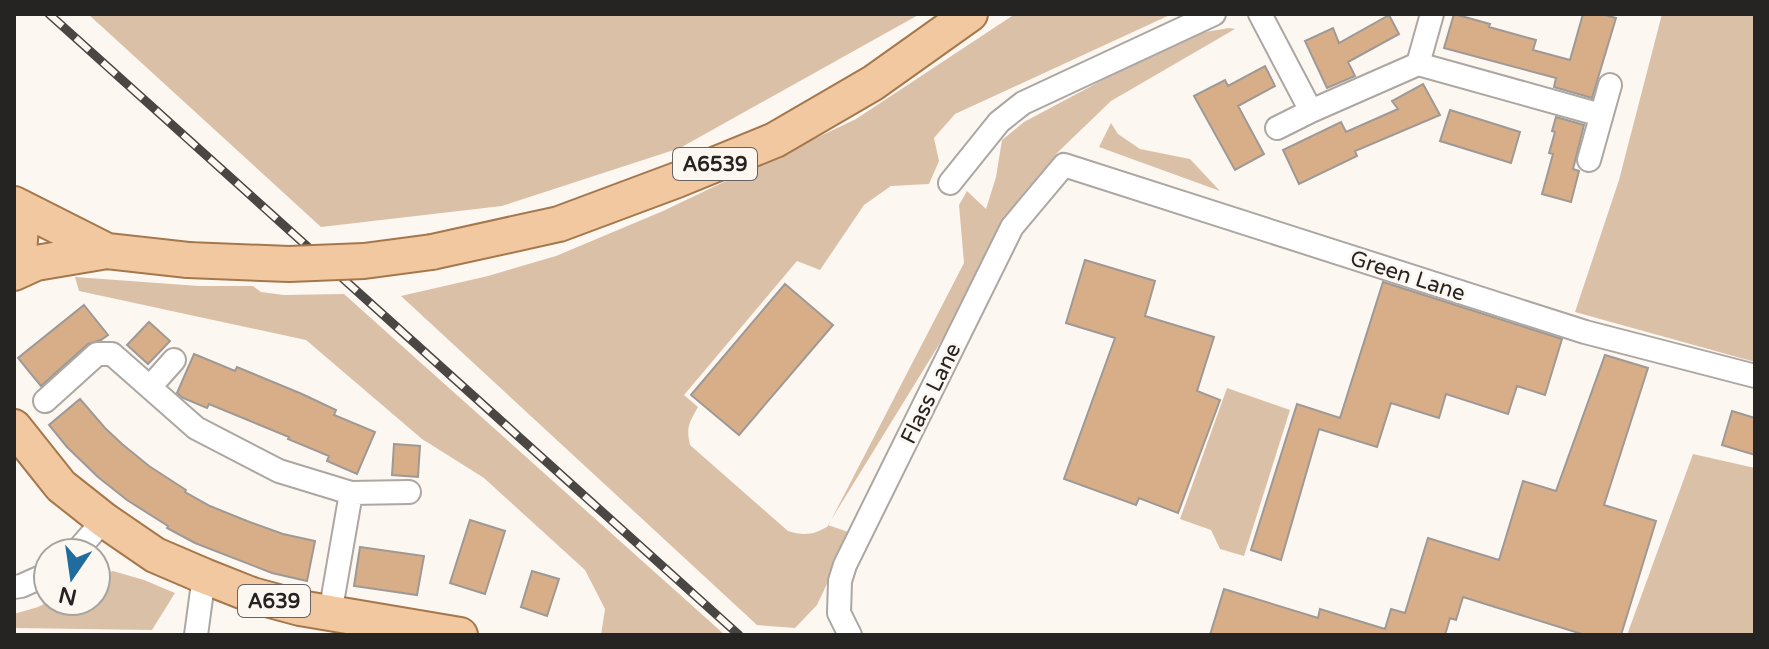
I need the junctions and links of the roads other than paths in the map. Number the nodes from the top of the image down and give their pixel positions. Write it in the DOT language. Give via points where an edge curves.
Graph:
graph roads {
  1 [pos="970,14"];
  2 [pos="1214,14"];
  3 [pos="1260,14"];
  4 [pos="1432,14"];
  5 [pos="1418,64"];
  6 [pos="1610,85"];
  7 [pos="1311,111"];
  8 [pos="1601,115"];
  9 [pos="1277,128"];
  10 [pos="1589,160"];
  11 [pos="1064,165"];
  12 [pos="950,183"];
  13 [pos="14,204"];
  14 [pos="107,251"];
  15 [pos="14,264"];
  16 [pos="14,273"];
  17 [pos="174,360"];
  18 [pos="1755,376"];
  19 [pos="150,387"];
  20 [pos="45,401"];
  21 [pos="14,427"];
  22 [pos="409,492"];
  23 [pos="351,493"];
  24 [pos="104,520"];
  25 [pos="89,537"];
  26 [pos="204,576"];
  27 [pos="330,614"];
  28 [pos="196,635"];
  29 [pos="460,635"];
  30 [pos="850,635"];
  1 -- 14 [label="main road, A6539, bridge" via="873,83 775,140 559,224 432,252 349,262 188,260"];
  2 -- 12 [label="street" via="1023,103 999,122"];
  3 -- 7 [label="street"];
  4 -- 5 [label="street"];
  5 -- 7 [label="street"];
  5 -- 8 [label="street"];
  6 -- 8 [label="street"];
  7 -- 9 [label="street"];
  8 -- 10 [label="street"];
  11 -- 18 [label="street, Green Lane" via="1585,332"];
  11 -- 30 [label="street, Flass Lane" via="1012,227 845,565 839,613"];
  13 -- 14 [label="main road, A6539"];
  13 -- 15 [label="main road" via="21,223"];
  14 -- 16 [label="main road, A6539" via="36,263"];
  17 -- 19 [label="street"];
  19 -- 20 [label="street" via="112,354 97,354"];
  19 -- 23 [label="street" via="196,428 279,471"];
  21 -- 24 [label="main road, A639" via="61,486"];
  22 -- 23 [label="street"];
  23 -- 27 [label="street"];
  24 -- 25 [label="street"];
  24 -- 26 [label="main road, A639" via="155,555"];
  26 -- 27 [label="main road, A639" via="252,595"];
  26 -- 28 [label="street"];
  27 -- 29 [label="main road, A639"];
}
